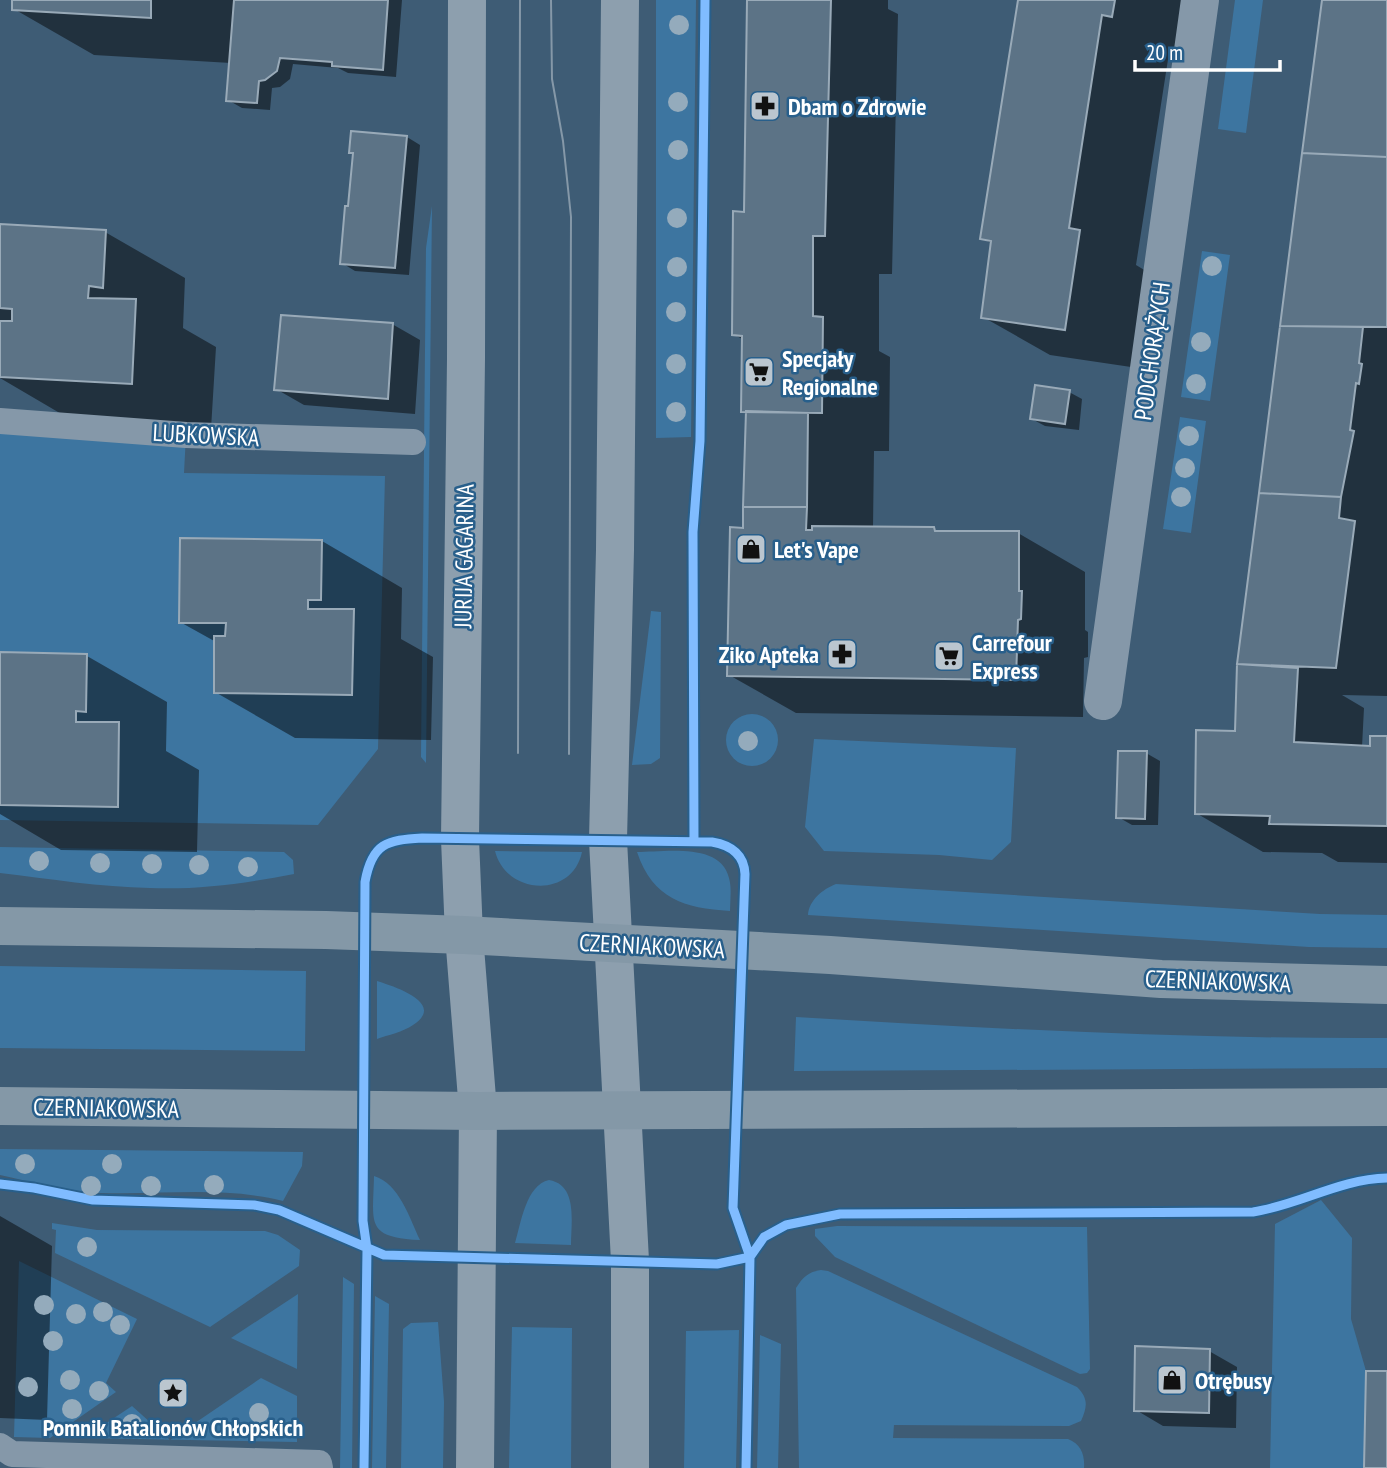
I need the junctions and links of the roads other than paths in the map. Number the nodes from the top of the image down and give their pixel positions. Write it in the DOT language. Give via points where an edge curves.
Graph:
graph roads {
  1 [pos="467,0"];
  2 [pos="620,0"];
  3 [pos="1200,0"];
  4 [pos="0,421"];
  5 [pos="413,442"];
  6 [pos="1103,701"];
  7 [pos="0,926"];
  8 [pos="464,935"];
  9 [pos="612,944"];
  10 [pos="1387,985"];
  11 [pos="0,1106"];
  12 [pos="1387,1107"];
  13 [pos="624,1110"];
  14 [pos="478,1111"];
  15 [pos="0,1446"];
  16 [pos="35,1461"];
  17 [pos="320,1468"];
  18 [pos="475,1468"];
  19 [pos="629,1468"];
  1 -- 8 [label="main road, JURIJA GAGARINA" via="460,827"];
  2 -- 9 [label="main road" via="608,792"];
  3 -- 6 [label="street, PODCHORĄŻYCH"];
  4 -- 5 [label="lane, LUBKOWSKA" via="186,435"];
  7 -- 8 [label="main road, CZERNIAKOWSKA"];
  8 -- 9 [label="main road, CZERNIAKOWSKA"];
  8 -- 14 [label="main road, JURIJA GAGARINA"];
  9 -- 10 [label="main road, CZERNIAKOWSKA" via="1161,979"];
  9 -- 13 [label="main road"];
  11 -- 14 [label="main road, CZERNIAKOWSKA"];
  12 -- 13 [label="main road, CZERNIAKOWSKA"];
  13 -- 14 [label="main road, CZERNIAKOWSKA"];
  13 -- 19 [label="main road" via="630,1261"];
  14 -- 18 [label="main road, JURIJA GAGARINA"];
  15 -- 16 [label="lane"];
  16 -- 17 [label="lane" via="319,1463"];
}
